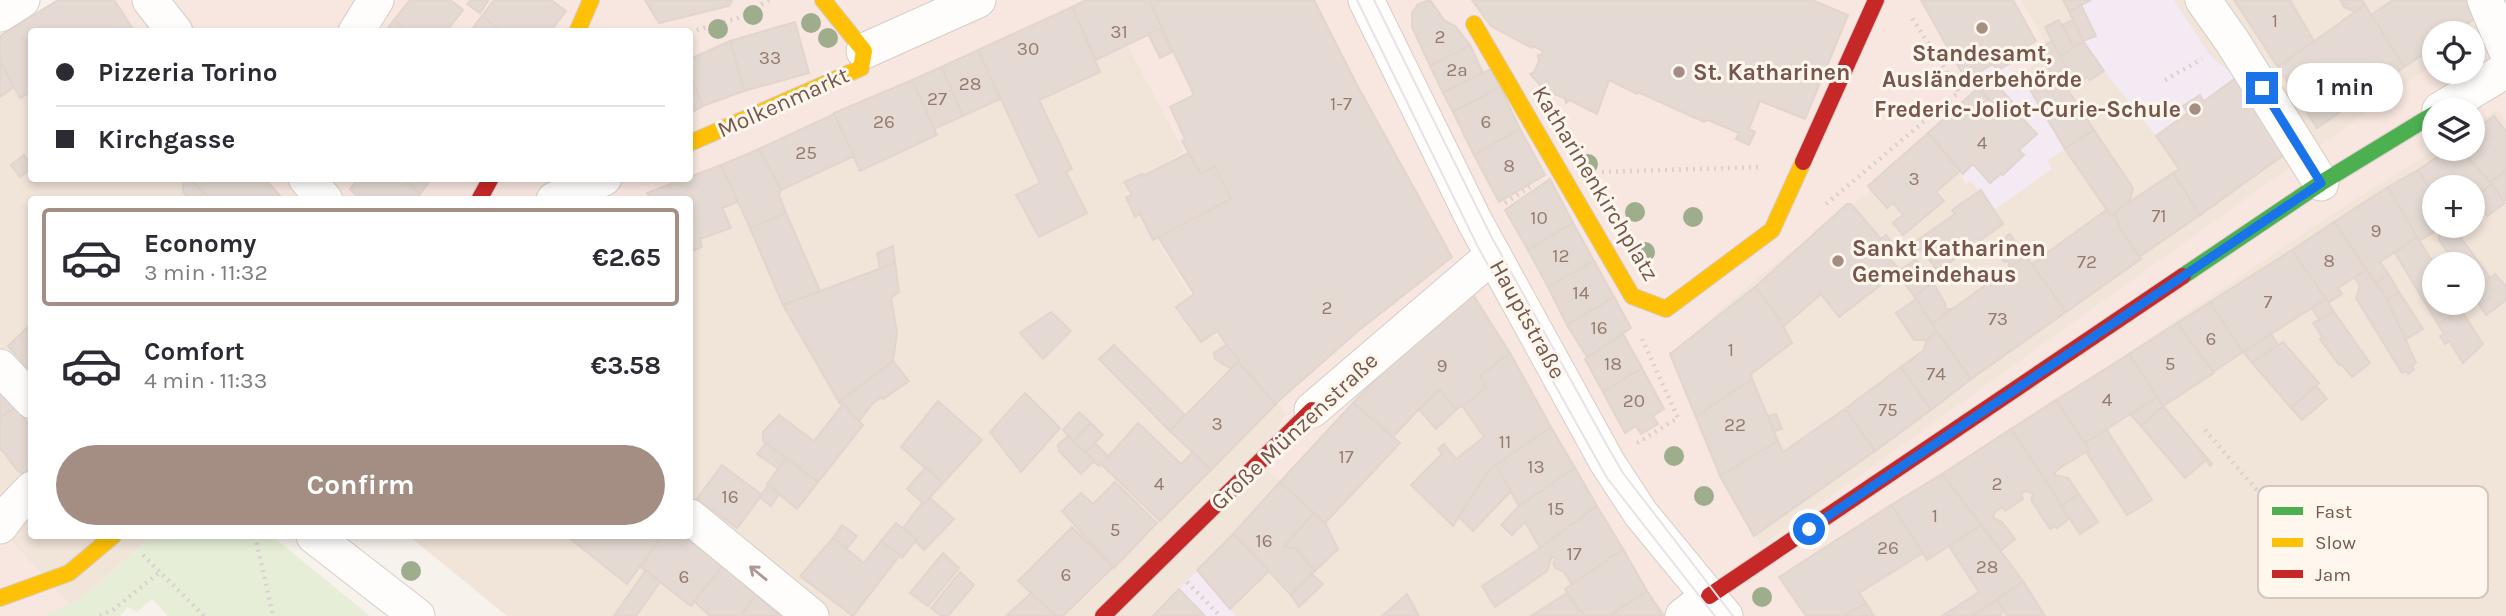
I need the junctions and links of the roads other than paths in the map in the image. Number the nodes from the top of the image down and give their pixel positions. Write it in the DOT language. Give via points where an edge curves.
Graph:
graph roads {
  1 [pos="22,0"];
  2 [pos="150,0"];
  3 [pos="376,0"];
  4 [pos="591,0"];
  5 [pos="823,0"];
  6 [pos="978,0"];
  7 [pos="1366,0"];
  8 [pos="1876,0"];
  9 [pos="2203,0"];
  10 [pos="2484,0"];
  11 [pos="0,14"];
  12 [pos="1474,24"];
  13 [pos="172,28"];
  14 [pos="358,28"];
  15 [pos="579,28"];
  16 [pos="2506,50"];
  17 [pos="864,51"];
  18 [pos="2506,70"];
  19 [pos="2460,98"];
  20 [pos="2422,121"];
  21 [pos="693,141"];
  22 [pos="309,182"];
  23 [pos="595,182"];
  24 [pos="2321,183"];
  25 [pos="322,196"];
  26 [pos="563,196"];
  27 [pos="1493,255"];
  28 [pos="0,368"];
  29 [pos="28,397"];
  30 [pos="1312,410"];
  31 [pos="28,493"];
  32 [pos="693,519"];
  33 [pos="0,526"];
  34 [pos="109,539"];
  35 [pos="318,539"];
  36 [pos="0,598"];
  37 [pos="1706,609"];
  38 [pos="416,616"];
  39 [pos="811,616"];
  40 [pos="1103,616"];
  1 -- 11 [label="street"];
  2 -- 13 [label="street"];
  3 -- 14 [label="street"];
  4 -- 15 [label="street"];
  5 -- 17 [label="street, Molkenmarkt"];
  6 -- 17 [label="street, Molkenmarkt"];
  7 -- 27 [label="street, Hauptstraße"];
  8 -- 12 [label="street, Katharinenkirchplatz" via="1772,230 1666,309 1632,296"];
  9 -- 24 [label="street"];
  10 -- 16 [label="street"];
  17 -- 21 [label="street, Molkenmarkt" via="861,68"];
  18 -- 19 [label="street"];
  20 -- 24 [label="street"];
  22 -- 25 [label="street"];
  23 -- 26 [label="street"];
  24 -- 37 [label="street"];
  27 -- 30 [label="street, Große Münzenstraße"];
  27 -- 37 [label="street, Hauptstraße" via="1607,462"];
  28 -- 29 [label="street"];
  30 -- 40 [label="street, Große Münzenstraße"];
  31 -- 33 [label="street"];
  39 -- 32 [label="street, one-way"];
  34 -- 36 [label="street" via="69,573"];
  35 -- 38 [label="street"];
}
